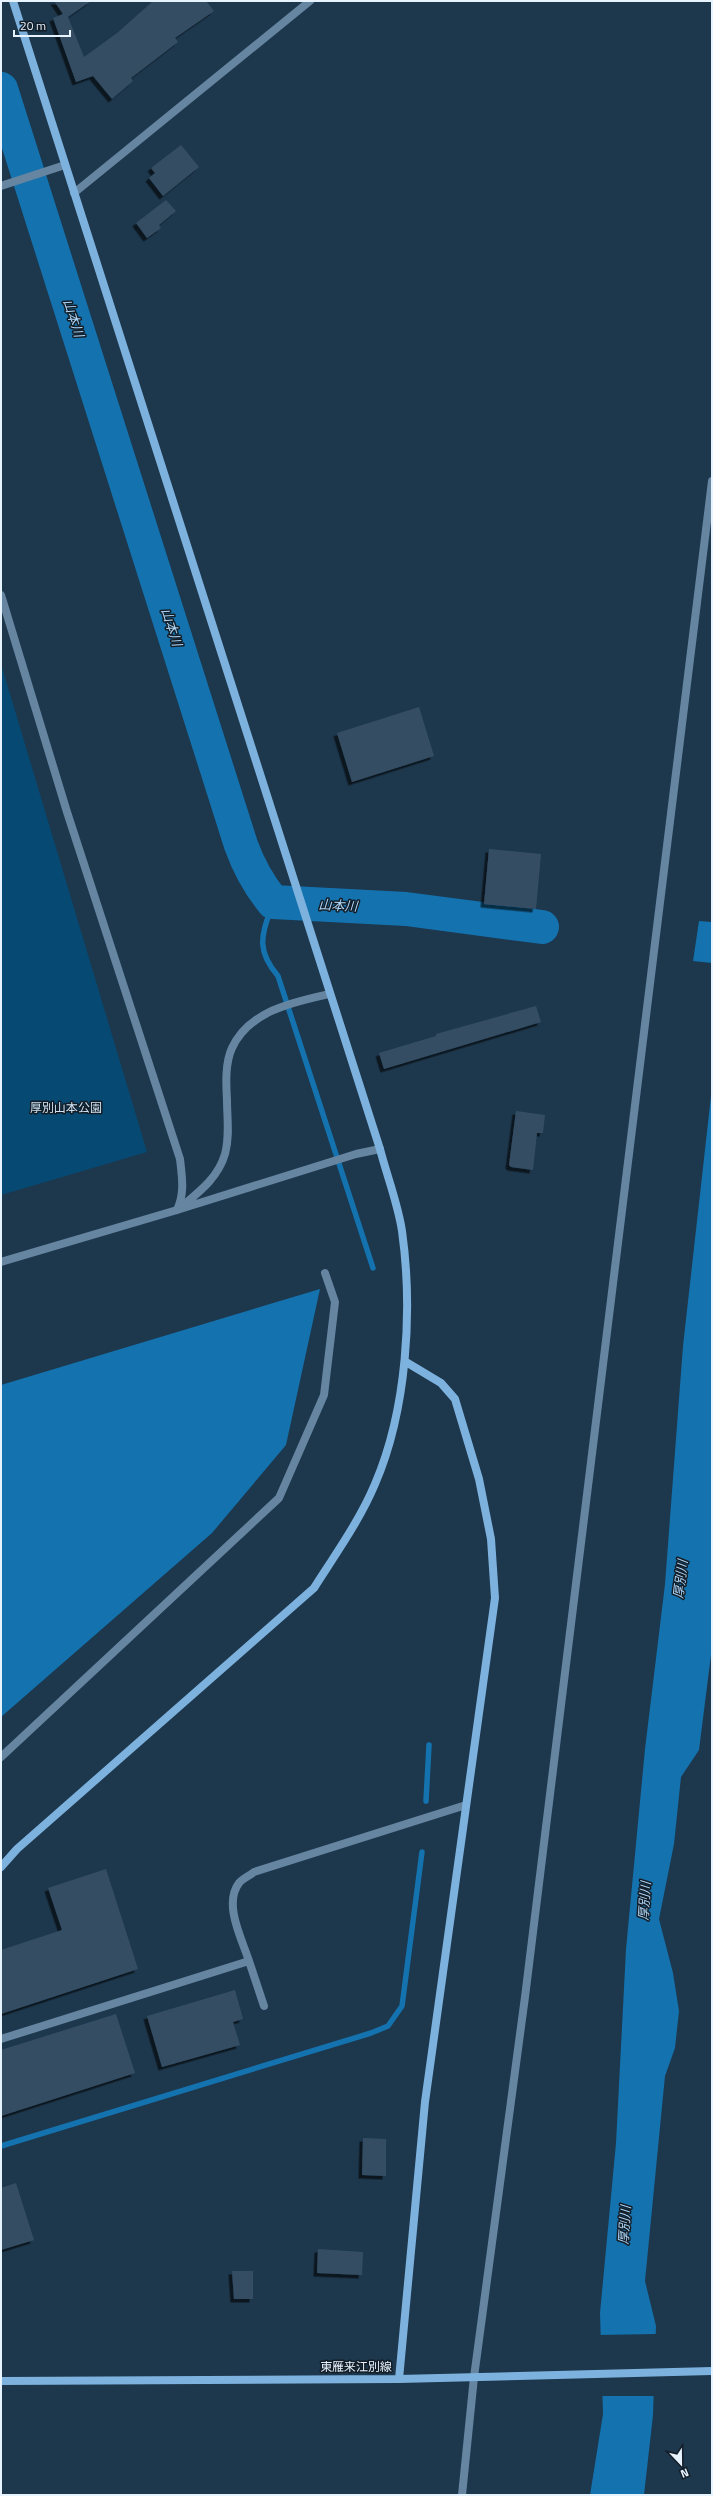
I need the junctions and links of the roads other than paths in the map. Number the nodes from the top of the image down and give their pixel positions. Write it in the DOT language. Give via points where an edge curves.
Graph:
graph roads {
  1 [pos="13,1"];
  2 [pos="310,1"];
  3 [pos="65,165"];
  4 [pos="1,186"];
  5 [pos="74,192"];
  6 [pos="712,481"];
  7 [pos="1,594"];
  8 [pos="329,994"];
  9 [pos="380,1149"];
  10 [pos="177,1210"];
  11 [pos="1,1262"];
  12 [pos="325,1273"];
  13 [pos="406,1362"];
  14 [pos="1,1757"];
  15 [pos="466,1805"];
  16 [pos="1,1868"];
  17 [pos="249,1961"];
  18 [pos="264,2006"];
  19 [pos="1,2039"];
  20 [pos="712,2371"];
  21 [pos="474,2377"];
  22 [pos="399,2379"];
  23 [pos="1,2381"];
  24 [pos="462,2495"];
  1 -- 3 [label="street"];
  2 -- 5 [label="lane"];
  3 -- 4 [label="lane"];
  3 -- 5 [label="street"];
  5 -- 8 [label="street"];
  6 -- 21 [label="lane" via="527,1981"];
  7 -- 10 [label="lane" via="67,812 180,1159 184,1185"];
  8 -- 9 [label="street"];
  8 -- 10 [label="lane" via="264,1013 242,1032 231,1049 226,1072 229,1136 225,1155 209,1184"];
  9 -- 10 [label="lane" via="326,1163"];
  9 -- 13 [label="street" via="402,1230 407,1282"];
  10 -- 11 [label="lane"];
  12 -- 14 [label="lane" via="335,1302 324,1395 279,1498"];
  13 -- 15 [label="street" via="441,1383 455,1399 479,1479 491,1539 496,1598"];
  13 -- 16 [label="street" via="391,1433 375,1484 314,1588 17,1849"];
  15 -- 17 [label="lane" via="254,1872 240,1882 234,1892 232,1904"];
  15 -- 22 [label="street" via="425,2102"];
  17 -- 18 [label="lane"];
  17 -- 19 [label="lane"];
  20 -- 21 [label="street, 東雁来江別線"];
  21 -- 22 [label="street, 東雁来江別線"];
  21 -- 24 [label="lane"];
  22 -- 23 [label="street, 東雁来江別線"];
}
